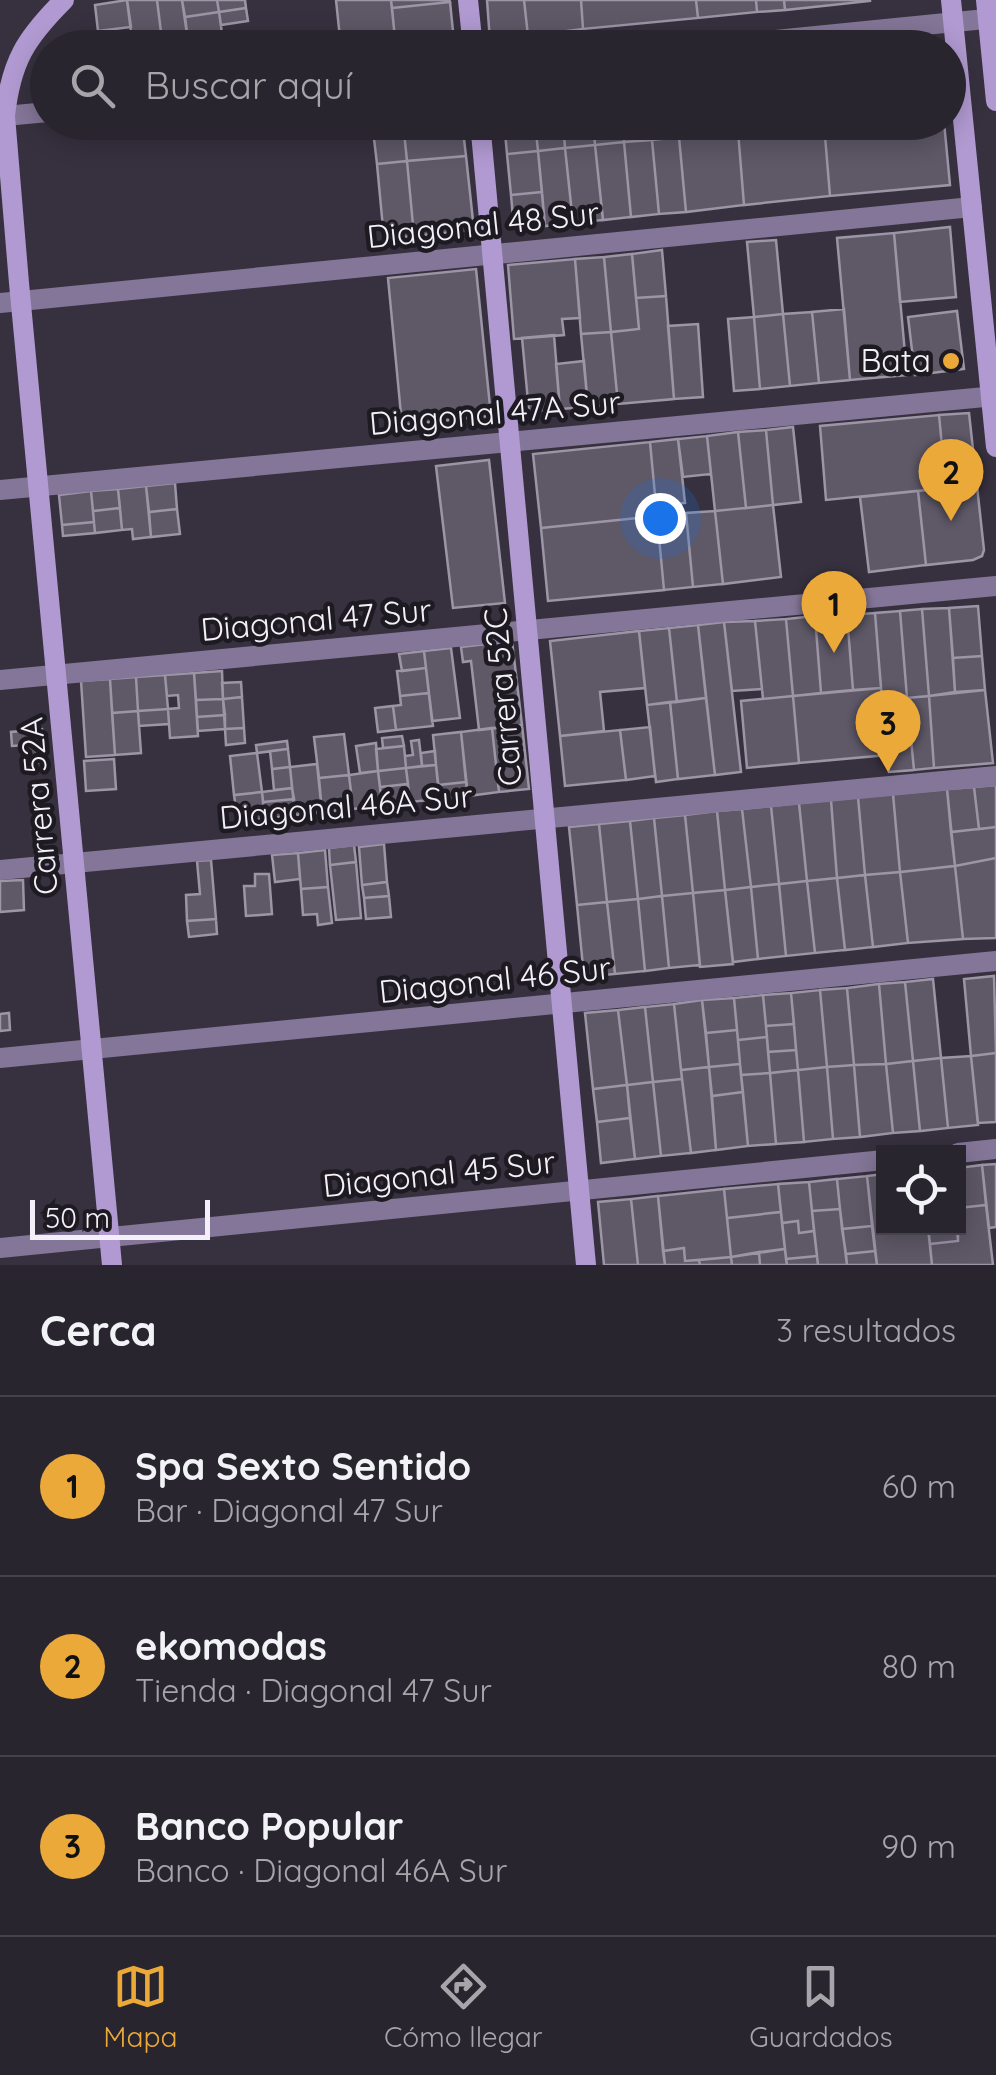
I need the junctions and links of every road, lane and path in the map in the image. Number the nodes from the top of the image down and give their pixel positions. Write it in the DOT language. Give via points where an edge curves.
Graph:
graph roads {
  1 [pos="64,0"];
  2 [pos="468,0"];
  3 [pos="952,11"];
  4 [pos="990,12"];
  5 [pos="36,30"];
  6 [pos="471,30"];
  7 [pos="820,30"];
  8 [pos="30,38"];
  9 [pos="996,101"];
  10 [pos="30,114"];
  11 [pos="5,116"];
  12 [pos="482,140"];
  13 [pos="965,140"];
  14 [pos="972,207"];
  15 [pos="492,254"];
  16 [pos="10,302"];
  17 [pos="994,396"];
  18 [pos="509,442"];
  19 [pos="996,447"];
  20 [pos="38,486"];
  21 [pos="0,490"];
  22 [pos="996,586"];
  23 [pos="527,630"];
  24 [pos="56,674"];
  25 [pos="0,680"];
  26 [pos="996,776"];
  27 [pos="544,818"];
  28 [pos="74,863"];
  29 [pos="0,870"];
  30 [pos="996,961"];
  31 [pos="561,1004"];
  32 [pos="92,1049"];
  33 [pos="0,1058"];
  34 [pos="996,1149"];
  35 [pos="966,1152"];
  36 [pos="876,1161"];
  37 [pos="579,1190"];
  38 [pos="109,1238"];
  39 [pos="0,1248"];
  40 [pos="112,1265"];
  41 [pos="586,1265"];
  1 -- 5 [label="street, Carrera 52A"];
  2 -- 6 [label="street"];
  3 -- 4 [label="street"];
  3 -- 7 [label="street"];
  4 -- 9 [label="street"];
  8 -- 11 [label="street, Carrera 52A" via="8,88"];
  10 -- 11 [label="street"];
  11 -- 16 [label="street, Carrera 52A"];
  12 -- 15 [label="street, Carrera 52C"];
  13 -- 14 [label="street"];
  14 -- 15 [label="street, Diagonal 48 Sur"];
  14 -- 17 [label="street"];
  15 -- 16 [label="street, Diagonal 48 Sur"];
  15 -- 18 [label="street, Carrera 52C"];
  16 -- 20 [label="street, Carrera 52A"];
  17 -- 18 [label="street, Diagonal 47A Sur"];
  17 -- 19 [label="street"];
  18 -- 20 [label="street, Diagonal 47A Sur"];
  18 -- 23 [label="street, Carrera 52C"];
  20 -- 21 [label="street, Diagonal 47A Sur"];
  20 -- 24 [label="street, Carrera 52A"];
  22 -- 23 [label="street, Diagonal 47 Sur"];
  23 -- 24 [label="street, Diagonal 47 Sur"];
  23 -- 27 [label="street, Carrera 52C"];
  24 -- 25 [label="street, Diagonal 47 Sur"];
  24 -- 28 [label="street, Carrera 52A"];
  26 -- 27 [label="street, Diagonal 46A Sur"];
  27 -- 28 [label="street, Diagonal 46A Sur"];
  27 -- 31 [label="street, Carrera 52C"];
  28 -- 29 [label="street, Diagonal 46A Sur"];
  28 -- 32 [label="street, Carrera 52A"];
  30 -- 31 [label="street, Diagonal 46 Sur"];
  31 -- 32 [label="street, Diagonal 46 Sur"];
  31 -- 37 [label="street, Carrera 52C"];
  32 -- 33 [label="street, Diagonal 46 Sur"];
  32 -- 38 [label="street, Carrera 52A"];
  34 -- 35 [label="street"];
  36 -- 37 [label="street, Diagonal 45 Sur"];
  37 -- 38 [label="street, Diagonal 45 Sur"];
  37 -- 41 [label="street, Carrera 52C"];
  38 -- 39 [label="street, Diagonal 45 Sur"];
  38 -- 40 [label="street, Carrera 52A"];
}
